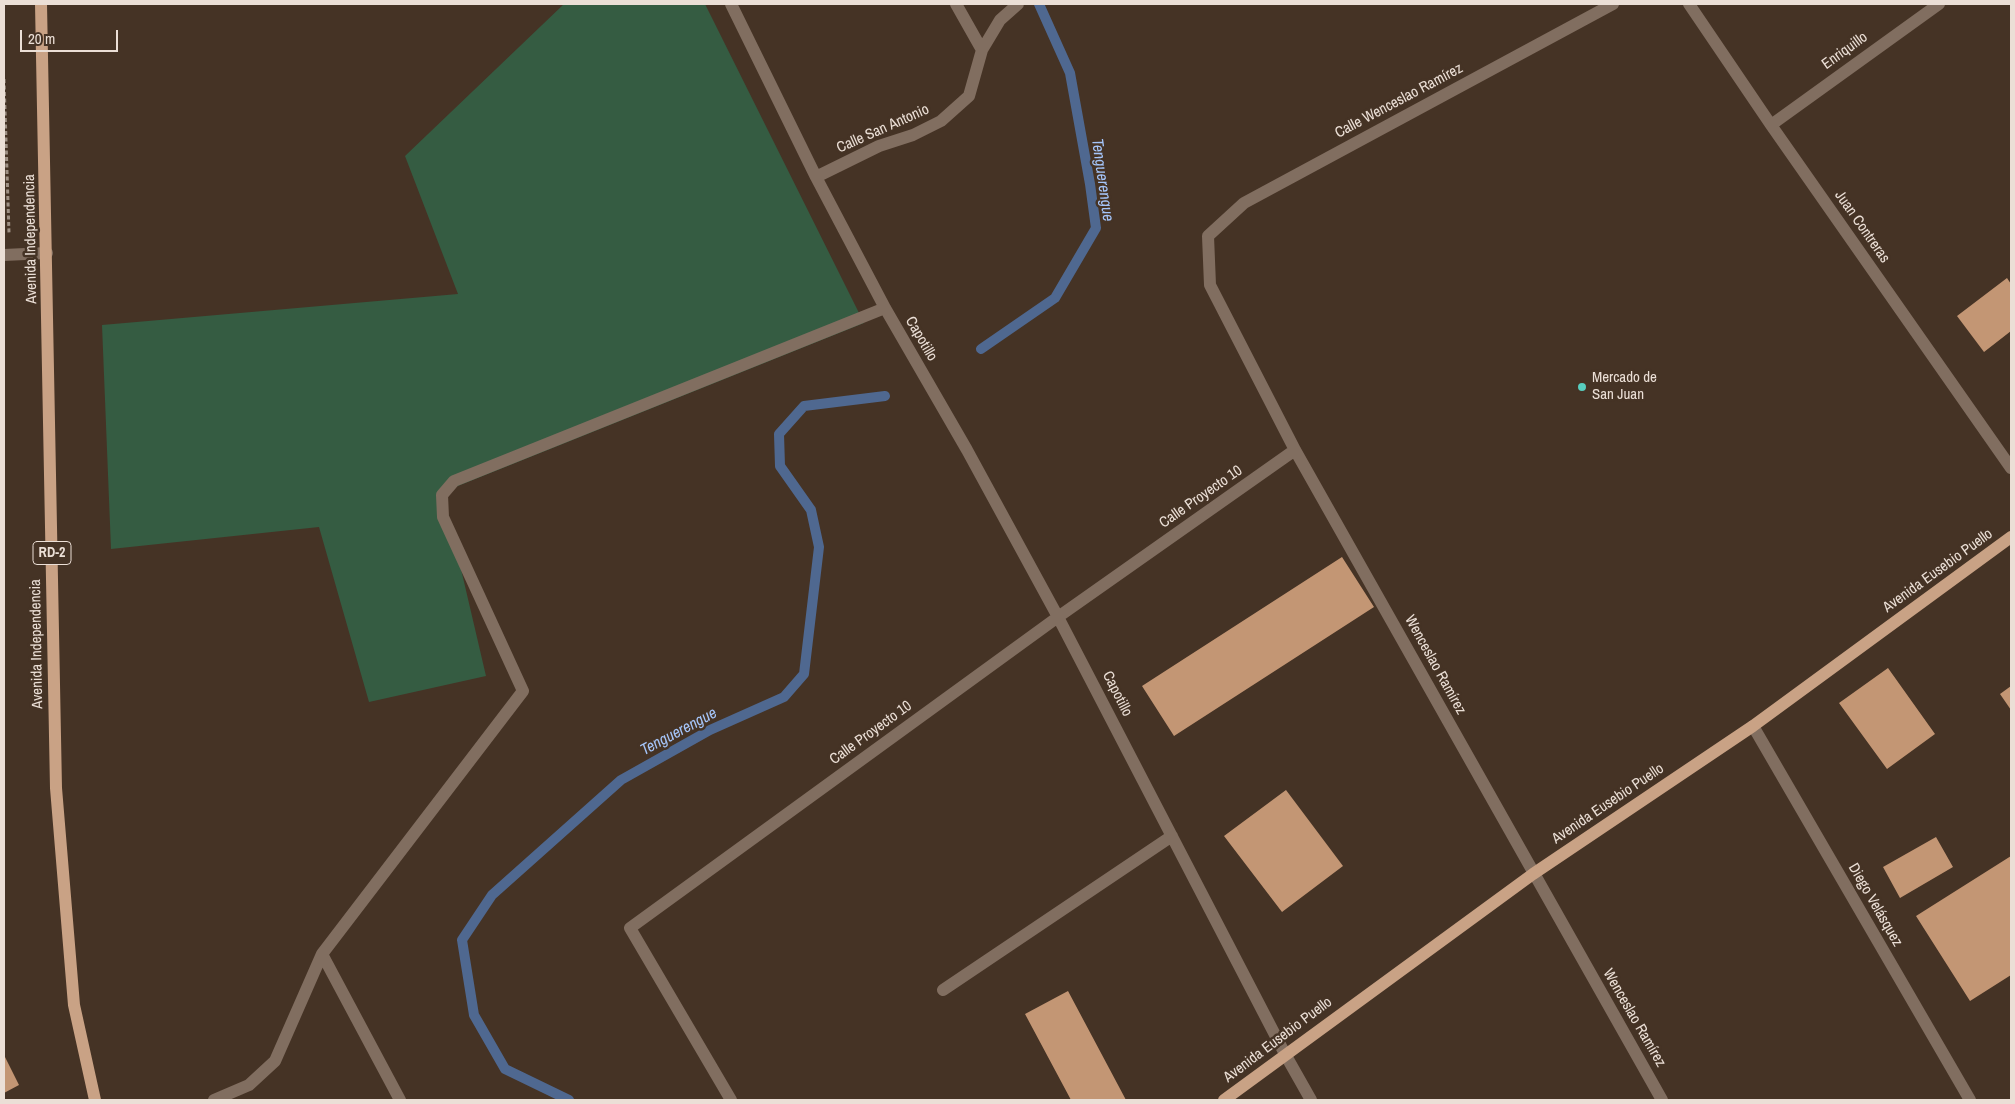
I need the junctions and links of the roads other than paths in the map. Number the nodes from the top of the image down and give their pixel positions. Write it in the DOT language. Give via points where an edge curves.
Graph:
graph roads {
  1 [pos="41,4"];
  2 [pos="731,4"];
  3 [pos="956,4"];
  4 [pos="1018,4"];
  5 [pos="1613,4"];
  6 [pos="1689,4"];
  7 [pos="1939,4"];
  8 [pos="982,50"];
  9 [pos="1771,125"];
  10 [pos="816,177"];
  11 [pos="1208,236"];
  12 [pos="47,253"];
  13 [pos="7,255"];
  14 [pos="885,308"];
  15 [pos="1295,450"];
  16 [pos="2011,468"];
  17 [pos="2011,538"];
  18 [pos="1058,617"];
  19 [pos="1753,726"];
  20 [pos="1172,836"];
  21 [pos="1533,874"];
  22 [pos="322,954"];
  23 [pos="943,990"];
  24 [pos="1285,1054"];
  25 [pos="95,1100"];
  26 [pos="214,1100"];
  27 [pos="400,1100"];
  28 [pos="731,1100"];
  29 [pos="1224,1100"];
  30 [pos="1311,1100"];
  31 [pos="1662,1100"];
  32 [pos="1970,1100"];
  1 -- 12 [label="main road, Avenida Independencia / RD-2"];
  2 -- 10 [label="street, Capotillo"];
  3 -- 8 [label="street"];
  4 -- 8 [label="street, Calle San Antonio" via="1000,20"];
  5 -- 11 [label="street, Calle Wenceslao Ramírez" via="1244,203"];
  6 -- 9 [label="street, Juan Contreras"];
  7 -- 9 [label="street, Enriquillo"];
  8 -- 10 [label="street, Calle San Antonio" via="969,96 941,122 879,146"];
  9 -- 16 [label="street, Juan Contreras"];
  10 -- 14 [label="street, Capotillo"];
  11 -- 15 [label="street, Wenceslao Ramírez" via="1210,285"];
  12 -- 13 [label="street"];
  12 -- 25 [label="main road, Avenida Independencia / RD-2" via="56,788 74,1005"];
  14 -- 18 [label="street, Capotillo"];
  14 -- 22 [label="street" via="454,481 442,495 444,517 523,691"];
  15 -- 18 [label="street, Calle Proyecto 10"];
  15 -- 21 [label="street, Wenceslao Ramírez"];
  17 -- 19 [label="main road, Avenida Eusebio Puello"];
  18 -- 20 [label="street, Capotillo"];
  18 -- 28 [label="street, Calle Proyecto 10" via="630,928"];
  19 -- 21 [label="main road, Avenida Eusebio Puello"];
  19 -- 32 [label="street, Diego Velásquez"];
  20 -- 23 [label="street"];
  20 -- 24 [label="street, Capotillo"];
  21 -- 24 [label="main road, Avenida Eusebio Puello"];
  21 -- 31 [label="street, Wenceslao Ramírez"];
  22 -- 26 [label="street" via="275,1061 249,1085"];
  22 -- 27 [label="street"];
  24 -- 29 [label="main road, Avenida Eusebio Puello"];
  24 -- 30 [label="street, Capotillo"];
}
